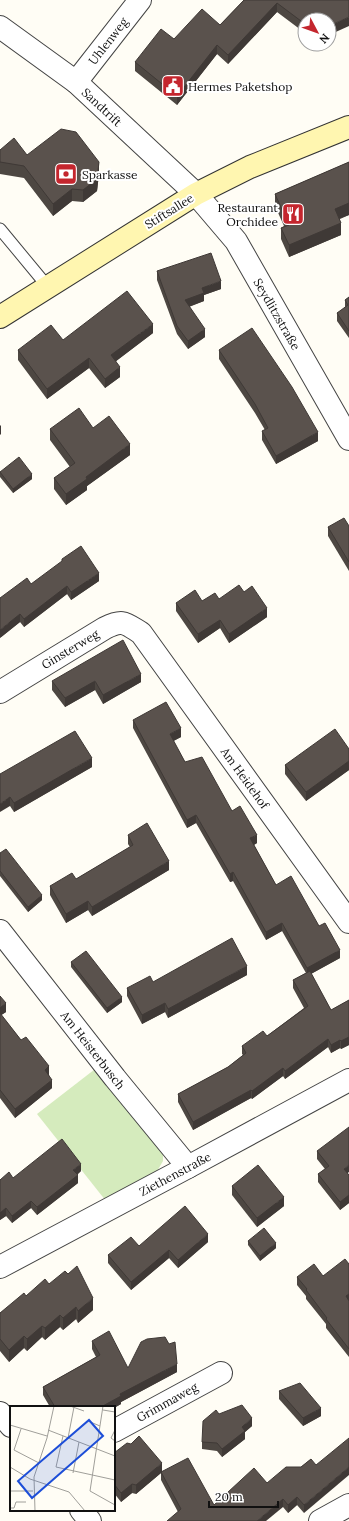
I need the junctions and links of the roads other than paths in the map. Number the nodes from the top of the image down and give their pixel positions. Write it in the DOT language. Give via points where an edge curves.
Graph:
graph roads {
  1 [pos="140,0"];
  2 [pos="0,27"];
  3 [pos="76,82"];
  4 [pos="349,127"];
  5 [pos="196,194"];
  6 [pos="0,229"];
  7 [pos="48,287"];
  8 [pos="0,316"];
  9 [pos="349,439"];
  10 [pos="141,633"];
  11 [pos="0,692"];
  12 [pos="349,922"];
  13 [pos="0,931"];
  14 [pos="349,1080"];
  15 [pos="188,1167"];
  16 [pos="0,1267"];
  17 [pos="221,1373"];
  18 [pos="0,1413"];
  19 [pos="10,1425"];
  20 [pos="115,1430"];
  21 [pos="349,1505"];
  22 [pos="82,1511"];
  23 [pos="90,1521"];
  24 [pos="320,1521"];
  1 -- 3 [label="street, Uhlenweg"];
  2 -- 3 [label="street, Sandtrift"];
  3 -- 5 [label="street, Sandtrift"];
  4 -- 5 [label="main road, Stiftsallee" via="250,167"];
  5 -- 7 [label="main road, Stiftsallee"];
  5 -- 9 [label="street, Seydlitzstraße" via="236,241"];
  6 -- 7 [label="lane"];
  7 -- 8 [label="main road, Stiftsallee"];
  10 -- 11 [label="street, Ginsterweg" via="128,624 117,622"];
  10 -- 12 [label="street, Am Heidehof"];
  13 -- 15 [label="street, Am Heisterbusch"];
  14 -- 15 [label="street, Ziethenstraße"];
  15 -- 16 [label="street, Ziethenstraße"];
  17 -- 20 [label="street, Grimmaweg"];
  18 -- 19 [label="street"];
  21 -- 24 [label="street"];
  22 -- 23 [label="street"];
}
